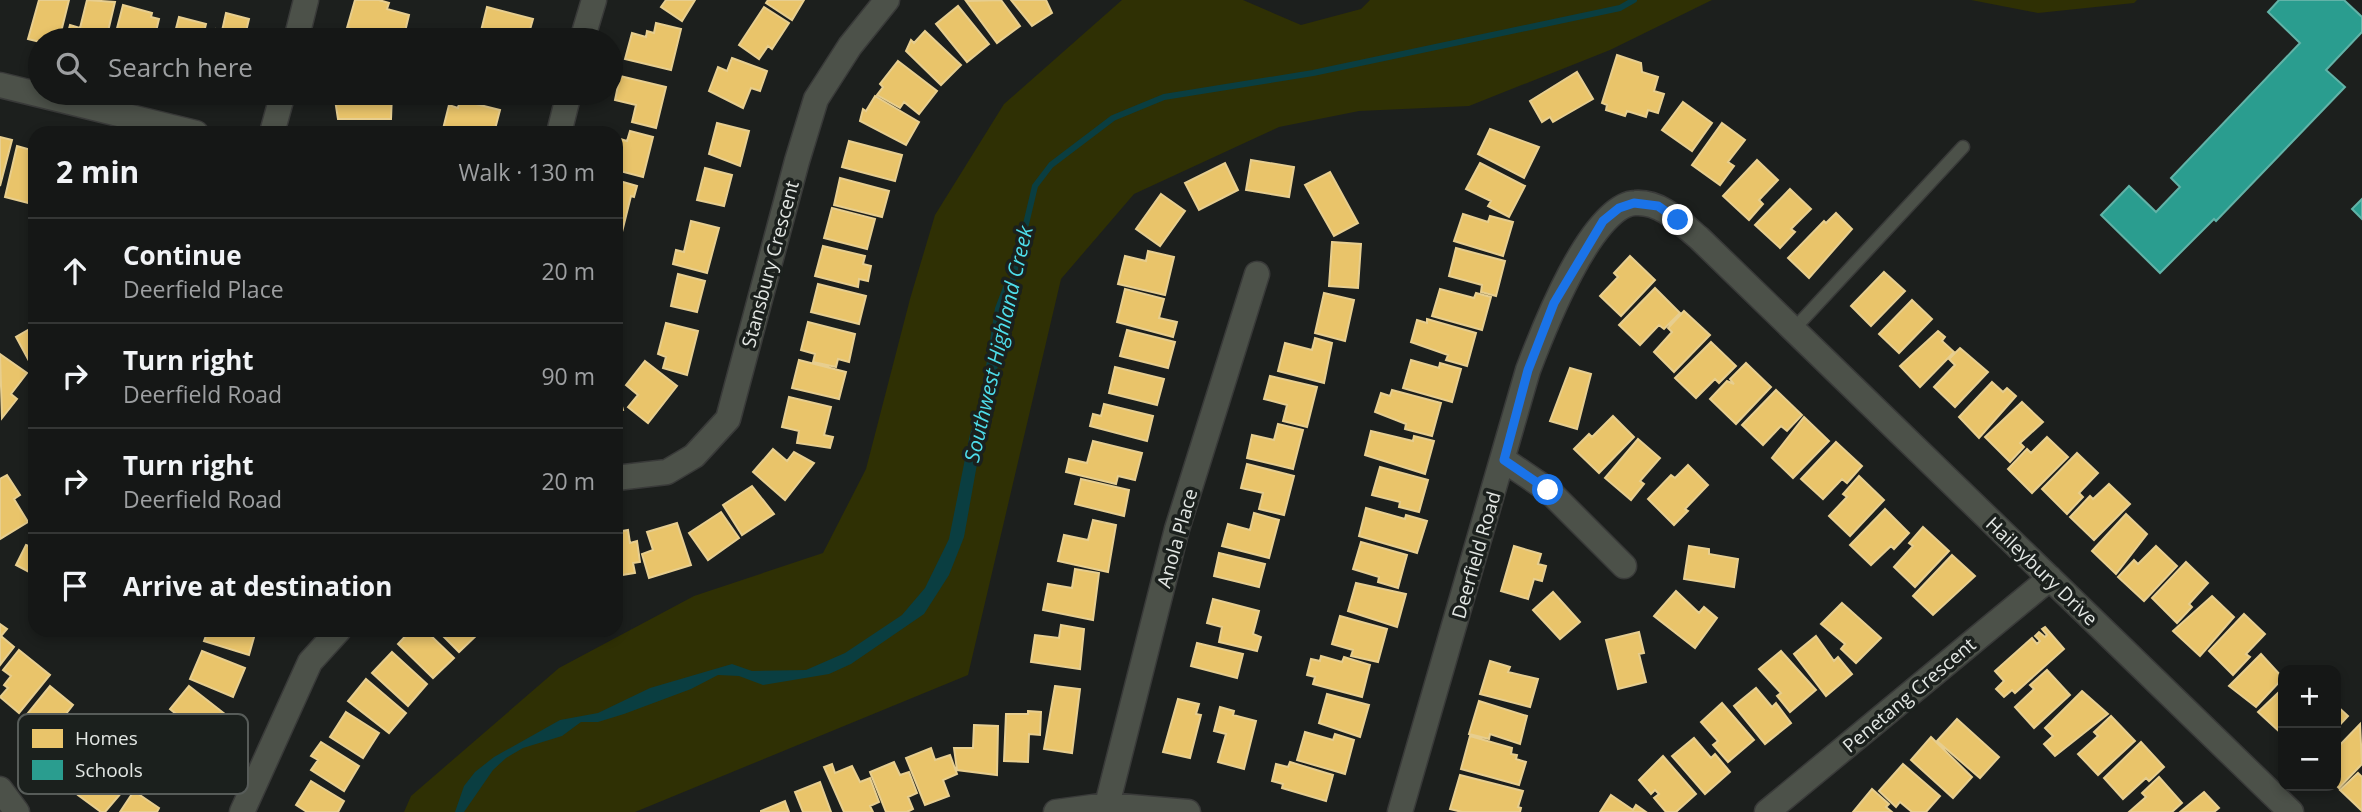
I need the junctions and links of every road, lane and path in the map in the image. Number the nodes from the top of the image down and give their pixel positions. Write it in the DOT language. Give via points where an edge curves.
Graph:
graph roads {
  1 [pos="306,0"];
  2 [pos="594,0"];
  3 [pos="887,0"];
  4 [pos="299,28"];
  5 [pos="586,28"];
  6 [pos="0,85"];
  7 [pos="28,92"];
  8 [pos="82,105"];
  9 [pos="280,105"];
  10 [pos="566,105"];
  11 [pos="167,126"];
  12 [pos="274,126"];
  13 [pos="561,126"];
  14 [pos="1964,146"];
  15 [pos="1257,274"];
  16 [pos="1794,329"];
  17 [pos="1504,460"];
  18 [pos="623,477"];
  19 [pos="1624,566"];
  20 [pos="2050,578"];
  21 [pos="333,637"];
  22 [pos="0,789"];
  23 [pos="1107,804"];
  24 [pos="2287,811"];
  25 [pos="17,812"];
  26 [pos="242,812"];
  27 [pos="1056,812"];
  28 [pos="1188,812"];
  29 [pos="1400,812"];
  30 [pos="1767,812"];
  1 -- 4 [label="street"];
  2 -- 5 [label="street"];
  3 -- 18 [label="street, Stansbury Crescent" via="850,46 817,99 728,419 694,456 667,472"];
  6 -- 7 [label="street"];
  8 -- 11 [label="street"];
  9 -- 12 [label="street"];
  10 -- 13 [label="street"];
  14 -- 16 [label="lane"];
  15 -- 23 [label="street, Anola Place" via="1177,529"];
  16 -- 17 [label="street, Deerfield Road" via="1658,206 1634,203 1619,208 1603,221 1554,303 1528,370"];
  16 -- 20 [label="street, Haileybury Drive"];
  17 -- 19 [label="street" via="1548,490"];
  17 -- 29 [label="street, Deerfield Road"];
  20 -- 24 [label="street, Haileybury Drive"];
  20 -- 30 [label="street, Penetang Crescent"];
  21 -- 26 [label="street" via="310,662"];
  22 -- 25 [label="street"];
  23 -- 27 [label="street"];
  23 -- 28 [label="street"];
}
